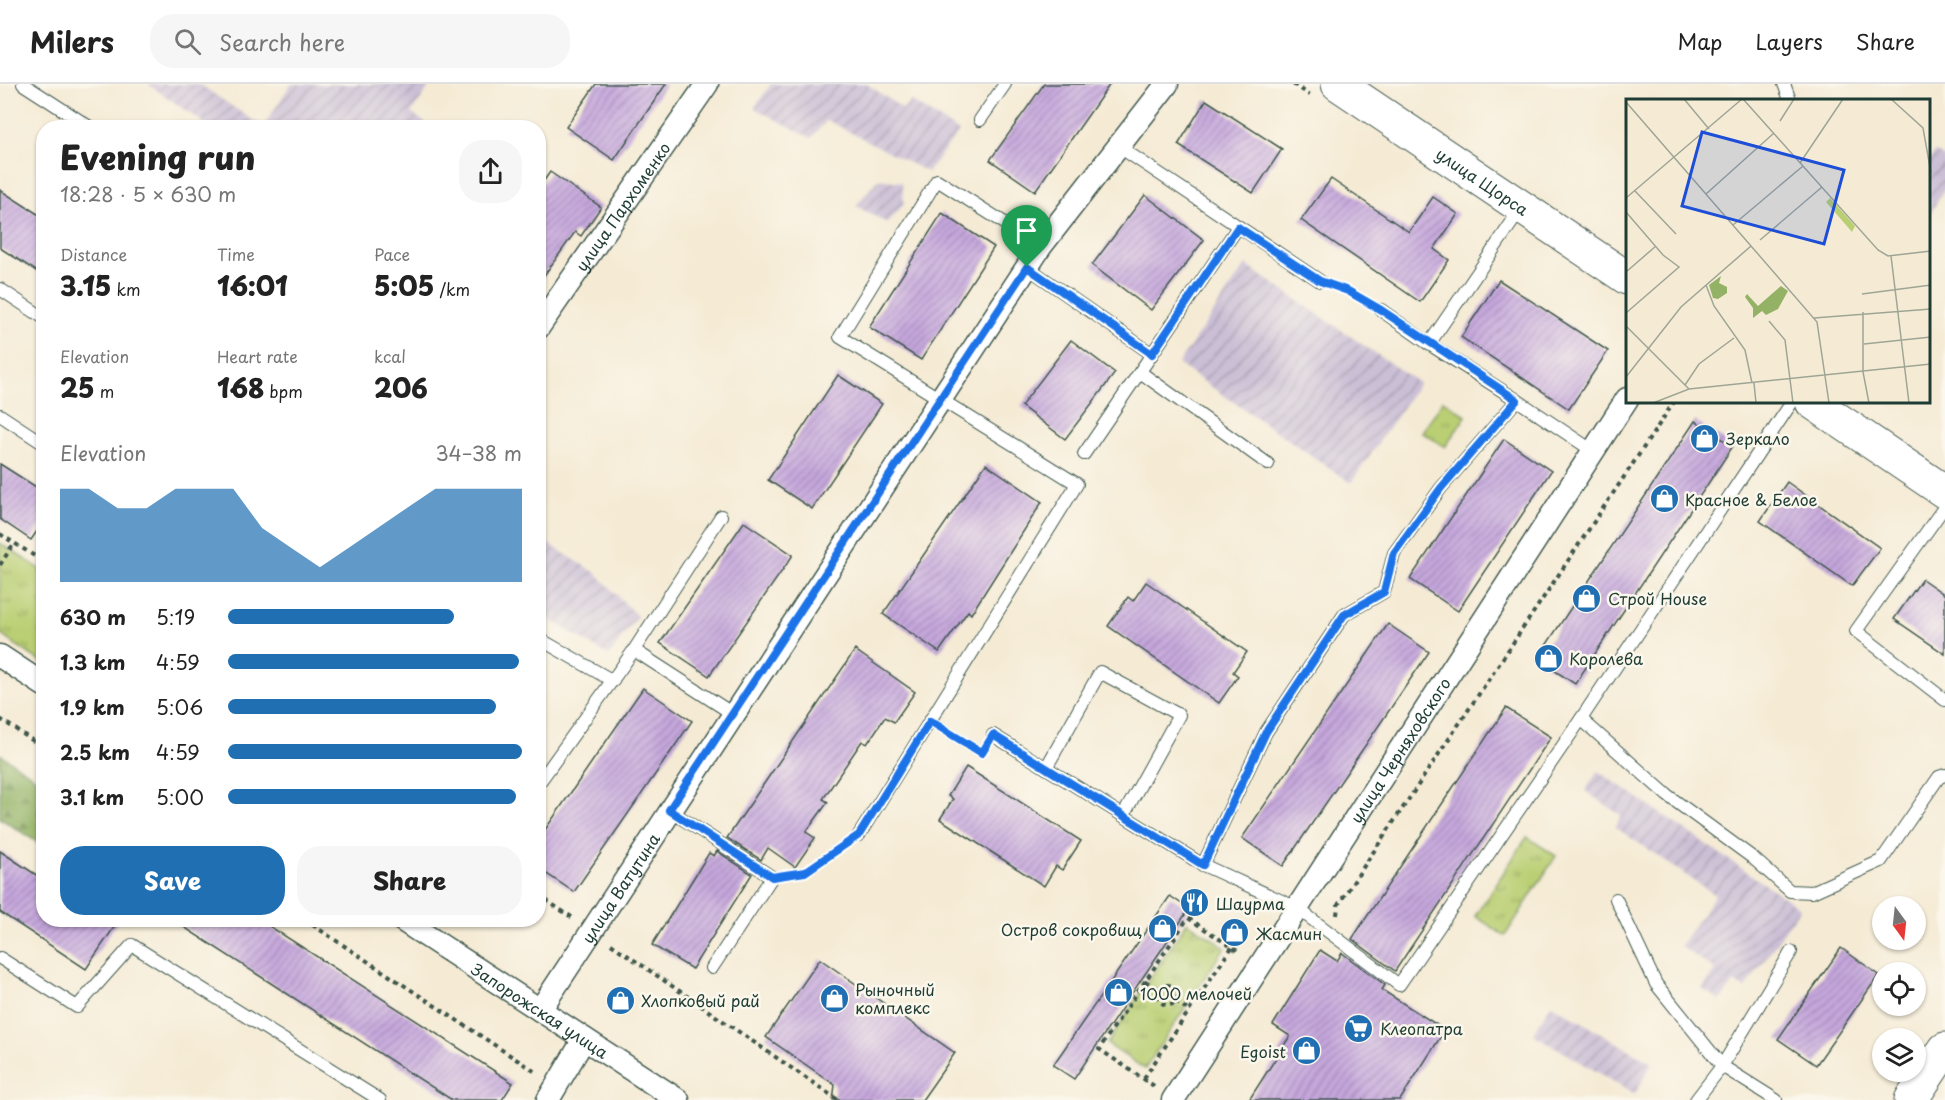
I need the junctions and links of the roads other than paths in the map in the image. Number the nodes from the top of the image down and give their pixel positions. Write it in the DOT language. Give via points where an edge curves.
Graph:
graph roads {
  1 [pos="23,84"];
  2 [pos="707,84"];
  3 [pos="1005,84"];
  4 [pos="1167,84"];
  5 [pos="1338,84"];
  6 [pos="1785,84"];
  7 [pos="1790,99"];
  8 [pos="79,120"];
  9 [pos="980,120"];
  10 [pos="1118,146"];
  11 [pos="1521,208"];
  12 [pos="1238,227"];
  13 [pos="1041,246"];
  14 [pos="1027,267"];
  15 [pos="1626,277"];
  16 [pos="1320,281"];
  17 [pos="0,289"];
  18 [pos="1381,310"];
  19 [pos="36,313"];
  20 [pos="546,316"];
  21 [pos="1429,344"];
  22 [pos="1152,354"];
  23 [pos="1140,372"];
  24 [pos="940,399"];
  25 [pos="1517,400"];
  26 [pos="1626,401"];
  27 [pos="1791,404"];
  28 [pos="1815,404"];
  29 [pos="0,415"];
  30 [pos="36,439"];
  31 [pos="1593,451"];
  32 [pos="1084,454"];
  33 [pos="1268,464"];
  34 [pos="1945,492"];
  35 [pos="1945,506"];
  36 [pos="721,516"];
  37 [pos="546,643"];
  38 [pos="634,650"];
  39 [pos="0,656"];
  40 [pos="36,680"];
  41 [pos="613,681"];
  42 [pos="1945,700"];
  43 [pos="734,714"];
  44 [pos="1581,720"];
  45 [pos="993,735"];
  46 [pos="1046,768"];
  47 [pos="546,773"];
  48 [pos="1945,775"];
  49 [pos="669,810"];
  50 [pos="1123,816"];
  51 [pos="859,835"];
  52 [pos="1203,865"];
  53 [pos="1616,899"];
  54 [pos="1297,908"];
  55 [pos="413,927"];
  56 [pos="1791,952"];
  57 [pos="0,958"];
  58 [pos="712,968"];
  59 [pos="540,1010"];
  60 [pos="584,1039"];
  61 [pos="1945,1049"];
  62 [pos="1722,1066"];
  63 [pos="552,1093"];
  64 [pos="1173,1099"];
  65 [pos="380,1100"];
  66 [pos="678,1100"];
  67 [pos="1696,1100"];
  68 [pos="1776,1100"];
  69 [pos="1911,1100"];
  1 -- 8 [label="lane"];
  2 -- 20 [label="street, улица Пархоменко"];
  3 -- 9 [label="lane"];
  4 -- 10 [label="street, улица Ватутина"];
  5 -- 11 [label="main road, улица Щорса"];
  6 -- 7 [label="lane"];
  10 -- 12 [label="lane"];
  10 -- 13 [label="street, улица Ватутина"];
  11 -- 15 [label="main road, улица Щорса"];
  11 -- 21 [label="lane"];
  12 -- 16 [label="lane"];
  12 -- 22 [label="lane"];
  13 -- 14 [label="street, улица Ватутина"];
  13 -- 24 [label="lane" via="937,180 840,337"];
  14 -- 22 [label="lane"];
  14 -- 24 [label="street, улица Ватутина"];
  17 -- 19 [label="lane"];
  18 -- 21 [label="lane"];
  21 -- 25 [label="lane"];
  22 -- 23 [label="lane"];
  23 -- 32 [label="lane"];
  23 -- 33 [label="lane"];
  24 -- 43 [label="street, улица Ватутина"];
  24 -- 51 [label="lane" via="1077,484"];
  25 -- 31 [label="lane"];
  25 -- 52 [label="lane" via="1441,488 1394,553 1384,592 1344,615 1272,722"];
  26 -- 31 [label="street, улица Черняховского"];
  27 -- 44 [label="lane"];
  28 -- 34 [label="main road"];
  29 -- 30 [label="lane"];
  31 -- 54 [label="street, улица Черняховского"];
  35 -- 42 [label="lane" via="1856,632"];
  36 -- 38 [label="lane"];
  37 -- 41 [label="lane"];
  38 -- 41 [label="lane"];
  38 -- 43 [label="lane"];
  39 -- 40 [label="street"];
  41 -- 47 [label="lane"];
  43 -- 49 [label="street, улица Ватутина"];
  44 -- 48 [label="lane" via="1667,795 1753,858 1790,891 1812,892 1881,861 1939,777"];
  44 -- 54 [label="lane" via="1399,985"];
  45 -- 46 [label="lane"];
  46 -- 50 [label="lane"];
  46 -- 50 [label="lane" via="1100,672 1179,715"];
  49 -- 58 [label="lane" via="772,877"];
  49 -- 59 [label="street, улица Ватутина"];
  50 -- 52 [label="lane"];
  52 -- 54 [label="lane"];
  53 -- 62 [label="lane" via="1656,984"];
  54 -- 64 [label="street, улица Черняховского"];
  55 -- 59 [label="street, Запорожская улица"];
  56 -- 62 [label="lane"];
  57 -- 65 [label="lane" via="77,1007 132,945"];
  59 -- 60 [label="street, Запорожская улица"];
  60 -- 63 [label="street"];
  60 -- 66 [label="street, Запорожская улица"];
  61 -- 69 [label="main road"];
  62 -- 67 [label="lane"];
  62 -- 68 [label="lane"];
}
